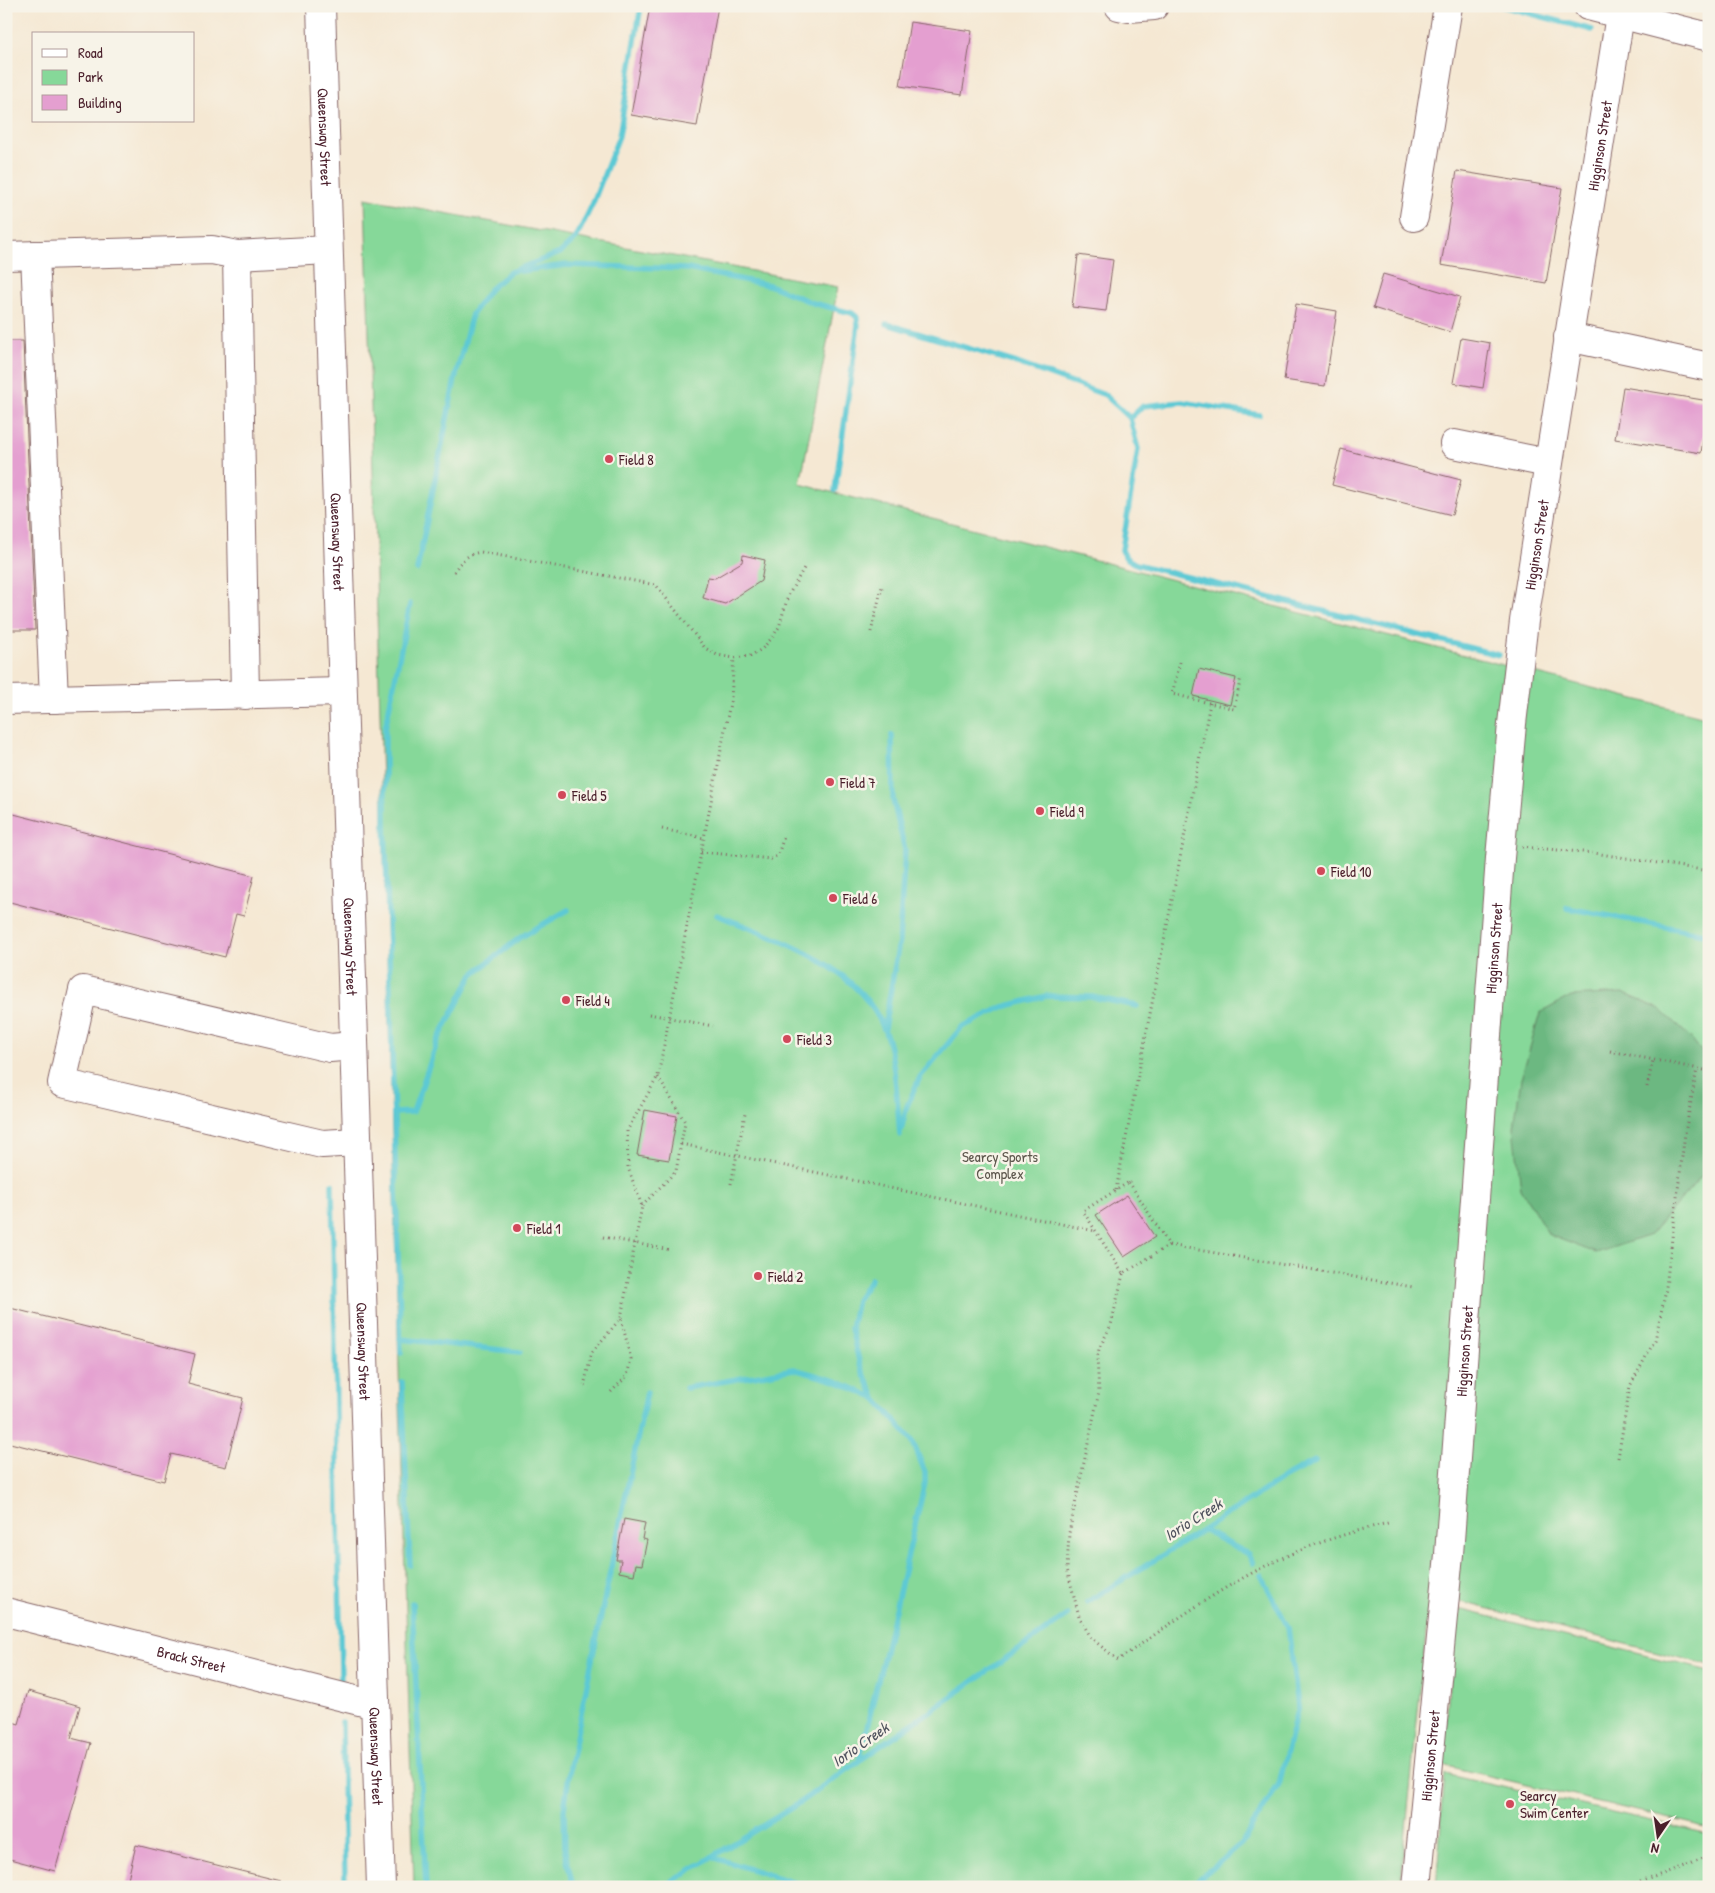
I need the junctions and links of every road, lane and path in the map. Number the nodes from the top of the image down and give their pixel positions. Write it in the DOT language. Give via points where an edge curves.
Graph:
graph roads {
  1 [pos="321,6"];
  2 [pos="1119,6"];
  3 [pos="1154,6"];
  4 [pos="1448,6"];
  5 [pos="1588,6"];
  6 [pos="1620,15"];
  7 [pos="1709,37"];
  8 [pos="1414,217"];
  9 [pos="328,250"];
  10 [pos="35,255"];
  11 [pos="237,255"];
  12 [pos="6,256"];
  13 [pos="1568,338"];
  14 [pos="1709,367"];
  15 [pos="1454,444"];
  16 [pos="1548,462"];
  17 [pos="804,568"];
  18 [pos="454,572"];
  19 [pos="882,587"];
  20 [pos="871,632"];
  21 [pos="734,658"];
  22 [pos="1180,662"];
  23 [pos="1241,677"];
  24 [pos="342,692"];
  25 [pos="245,695"];
  26 [pos="54,699"];
  27 [pos="6,700"];
  28 [pos="1210,703"];
  29 [pos="662,829"];
  30 [pos="784,836"];
  31 [pos="704,838"];
  32 [pos="1501,846"];
  33 [pos="702,852"];
  34 [pos="1709,871"];
  35 [pos="648,1014"];
  36 [pos="669,1018"];
  37 [pos="713,1026"];
  38 [pos="354,1046"];
  39 [pos="1610,1051"];
  40 [pos="1653,1060"];
  41 [pos="1697,1069"];
  42 [pos="1709,1072"];
  43 [pos="658,1076"];
  44 [pos="1648,1087"];
  45 [pos="744,1114"];
  46 [pos="357,1142"];
  47 [pos="681,1144"];
  48 [pos="737,1156"];
  49 [pos="731,1184"];
  50 [pos="1116,1190"];
  51 [pos="642,1206"];
  52 [pos="1095,1231"];
  53 [pos="603,1237"];
  54 [pos="635,1243"];
  55 [pos="1169,1245"];
  56 [pos="670,1250"];
  57 [pos="1123,1274"];
  58 [pos="1413,1287"];
  59 [pos="620,1318"];
  60 [pos="584,1386"];
  61 [pos="611,1392"];
  62 [pos="1618,1458"];
  63 [pos="1388,1523"];
  64 [pos="6,1612"];
  65 [pos="376,1705"];
  66 [pos="1709,1856"];
  67 [pos="381,1887"];
  68 [pos="1417,1887"];
  69 [pos="1626,1887"];
  1 -- 9 [label="street, Queensway Street"];
  2 -- 3 [label="street"];
  4 -- 8 [label="street"];
  5 -- 6 [label="street"];
  6 -- 7 [label="street"];
  6 -- 13 [label="street, Higginson Street"];
  9 -- 11 [label="street"];
  9 -- 24 [label="street, Queensway Street"];
  10 -- 11 [label="street" via="212,250"];
  10 -- 12 [label="street"];
  10 -- 26 [label="street"];
  11 -- 25 [label="street"];
  13 -- 14 [label="street"];
  13 -- 16 [label="street, Higginson Street"];
  15 -- 16 [label="street"];
  16 -- 32 [label="street, Higginson Street" via="1524,621"];
  17 -- 21 [label="path" via="788,596 779,627 772,638 750,656"];
  18 -- 21 [label="path" via="466,557 481,552 656,585 705,648"];
  19 -- 20 [label="path"];
  21 -- 31 [label="path" via="732,698"];
  22 -- 28 [label="path" via="1172,694"];
  23 -- 28 [label="path" via="1234,709"];
  24 -- 25 [label="street"];
  24 -- 38 [label="street, Queensway Street"];
  25 -- 26 [label="street"];
  26 -- 27 [label="street"];
  28 -- 50 [label="path"];
  29 -- 31 [label="path"];
  30 -- 33 [label="path" via="778,856 771,858"];
  31 -- 33 [label="path"];
  32 -- 34 [label="path" via="1594,853"];
  32 -- 68 [label="street, Higginson Street" via="1449,1554"];
  33 -- 36 [label="path"];
  35 -- 36 [label="path"];
  36 -- 37 [label="path"];
  36 -- 43 [label="path"];
  38 -- 46 [label="street, Queensway Street"];
  38 -- 46 [label="street" via="330,1048 84,990 62,1083 322,1144"];
  39 -- 40 [label="path"];
  40 -- 41 [label="path"];
  40 -- 44 [label="path"];
  41 -- 42 [label="path"];
  41 -- 62 [label="path" via="1656,1340 1630,1386"];
  43 -- 47 [label="path" via="684,1122"];
  43 -- 51 [label="path" via="628,1132 628,1168"];
  45 -- 48 [label="path"];
  46 -- 65 [label="street, Queensway Street"];
  47 -- 48 [label="path"];
  47 -- 51 [label="path" via="676,1171"];
  48 -- 49 [label="path"];
  48 -- 52 [label="path"];
  50 -- 52 [label="path" via="1083,1211"];
  50 -- 55 [label="path" via="1129,1182"];
  51 -- 54 [label="path"];
  52 -- 57 [label="path"];
  53 -- 54 [label="path"];
  54 -- 56 [label="path"];
  54 -- 59 [label="path"];
  55 -- 57 [label="path"];
  55 -- 58 [label="path"];
  57 -- 63 [label="path" via="1109,1330 1097,1358 1098,1392 1069,1533 1067,1569 1079,1616 1091,1638 1118,1660 1210,1597 1253,1572 1351,1531"];
  59 -- 60 [label="path" via="592,1352"];
  59 -- 61 [label="path" via="631,1359 627,1376"];
  64 -- 65 [label="street, Brack Street"];
  65 -- 67 [label="street, Queensway Street"];
  66 -- 69 [label="path"];
}
